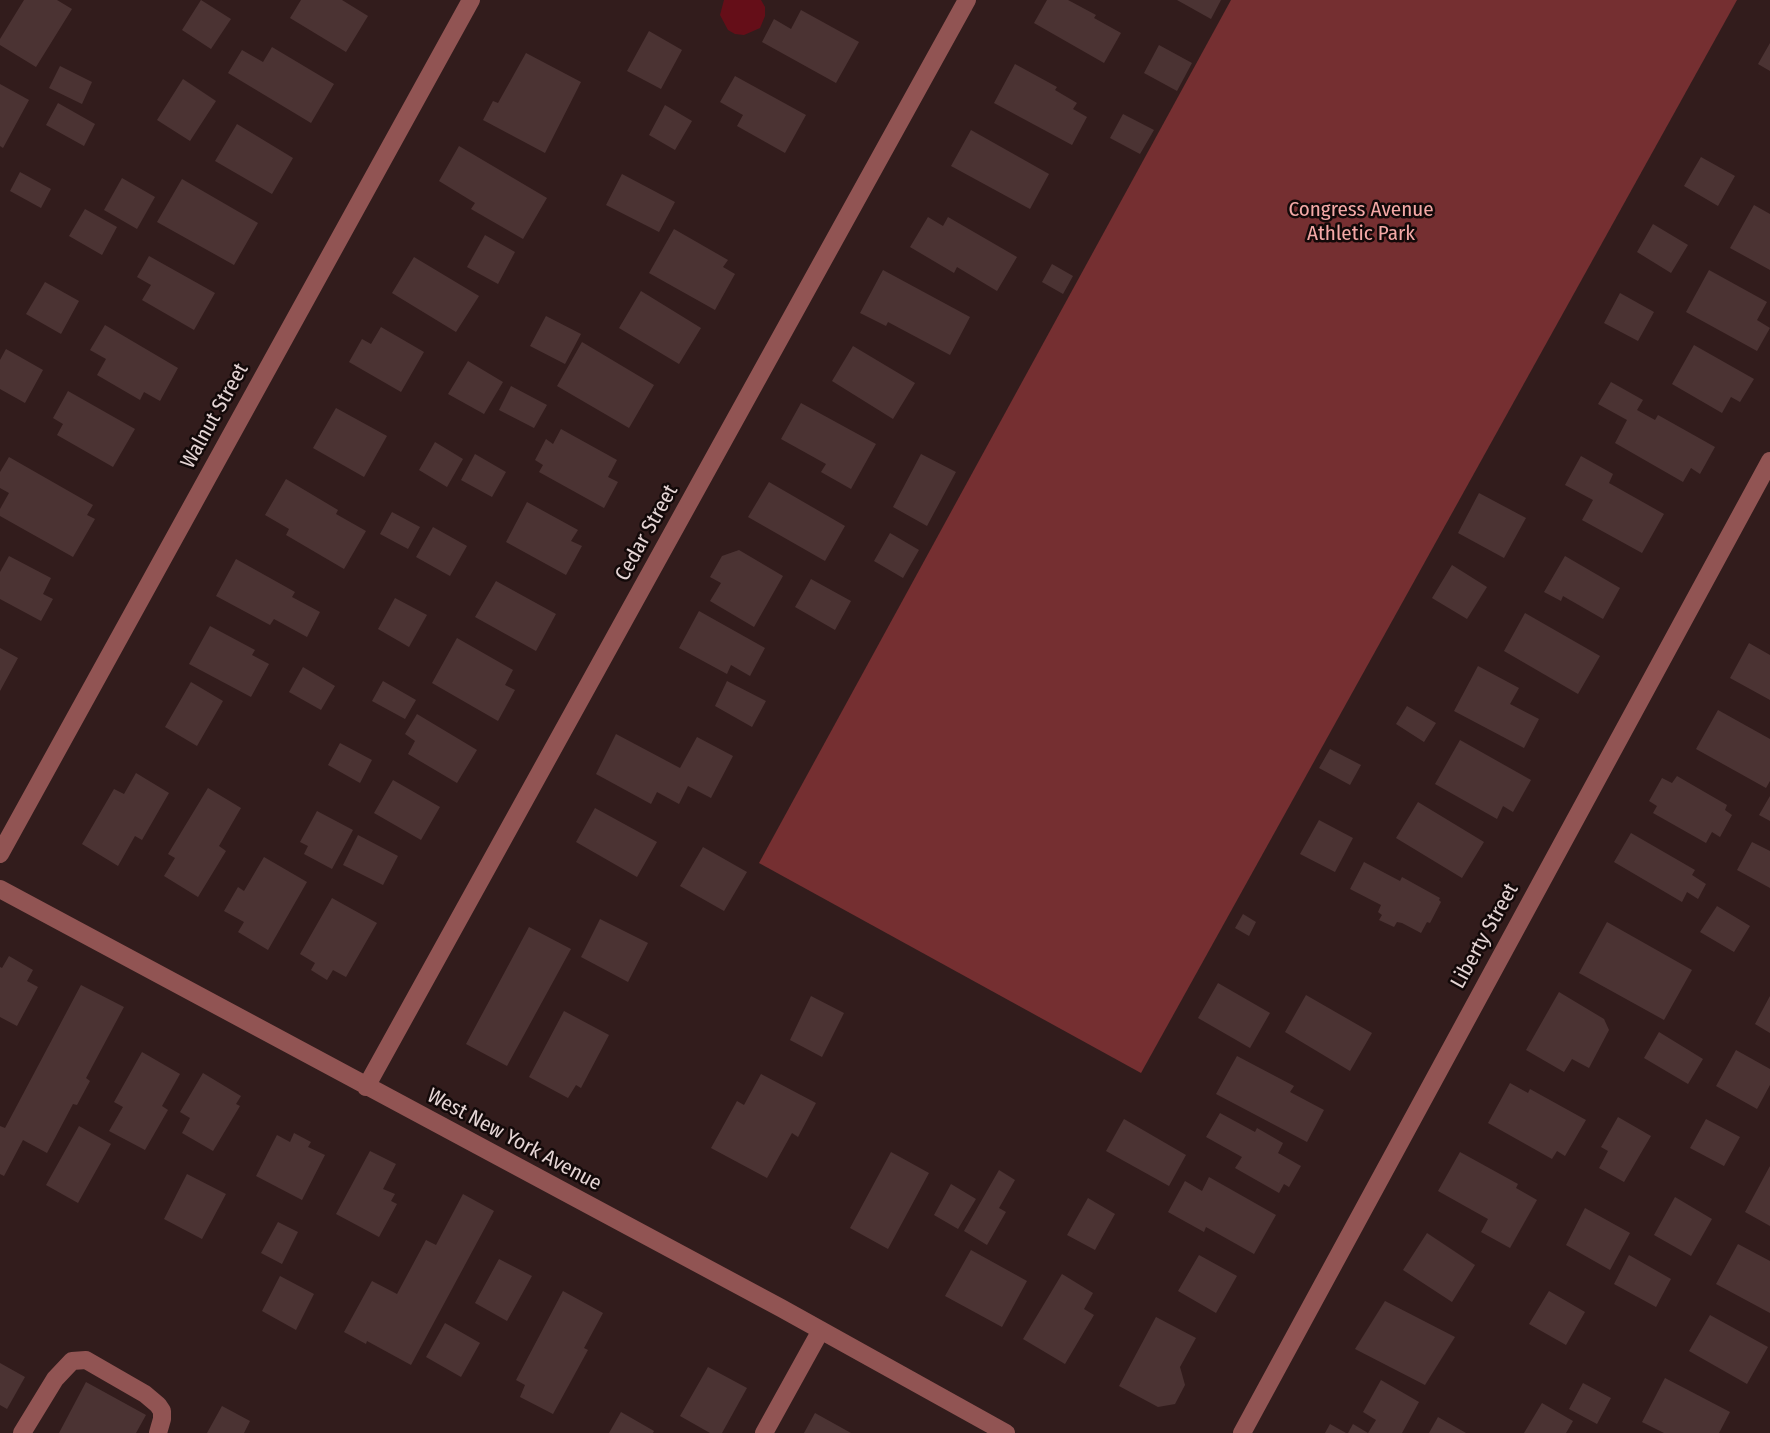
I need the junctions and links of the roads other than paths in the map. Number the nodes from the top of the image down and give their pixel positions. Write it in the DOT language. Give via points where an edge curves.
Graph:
graph roads {
  1 [pos="471,0"];
  2 [pos="967,0"];
  3 [pos="1770,461"];
  4 [pos="0,854"];
  5 [pos="0,889"];
  6 [pos="366,1087"];
  7 [pos="821,1330"];
  8 [pos="22,1433"];
  9 [pos="158,1433"];
  10 [pos="764,1433"];
  11 [pos="1006,1433"];
  12 [pos="1242,1433"];
  1 -- 4 [label="street, Walnut Street"];
  2 -- 6 [label="street, Cedar Street"];
  3 -- 12 [label="street, Liberty Street"];
  5 -- 6 [label="street, West New York Avenue"];
  6 -- 7 [label="street, West New York Avenue"];
  7 -- 10 [label="street"];
  7 -- 11 [label="street, West New York Avenue"];
  8 -- 9 [label="street" via="55,1379 72,1361 86,1360 158,1405 162,1419"];
}
